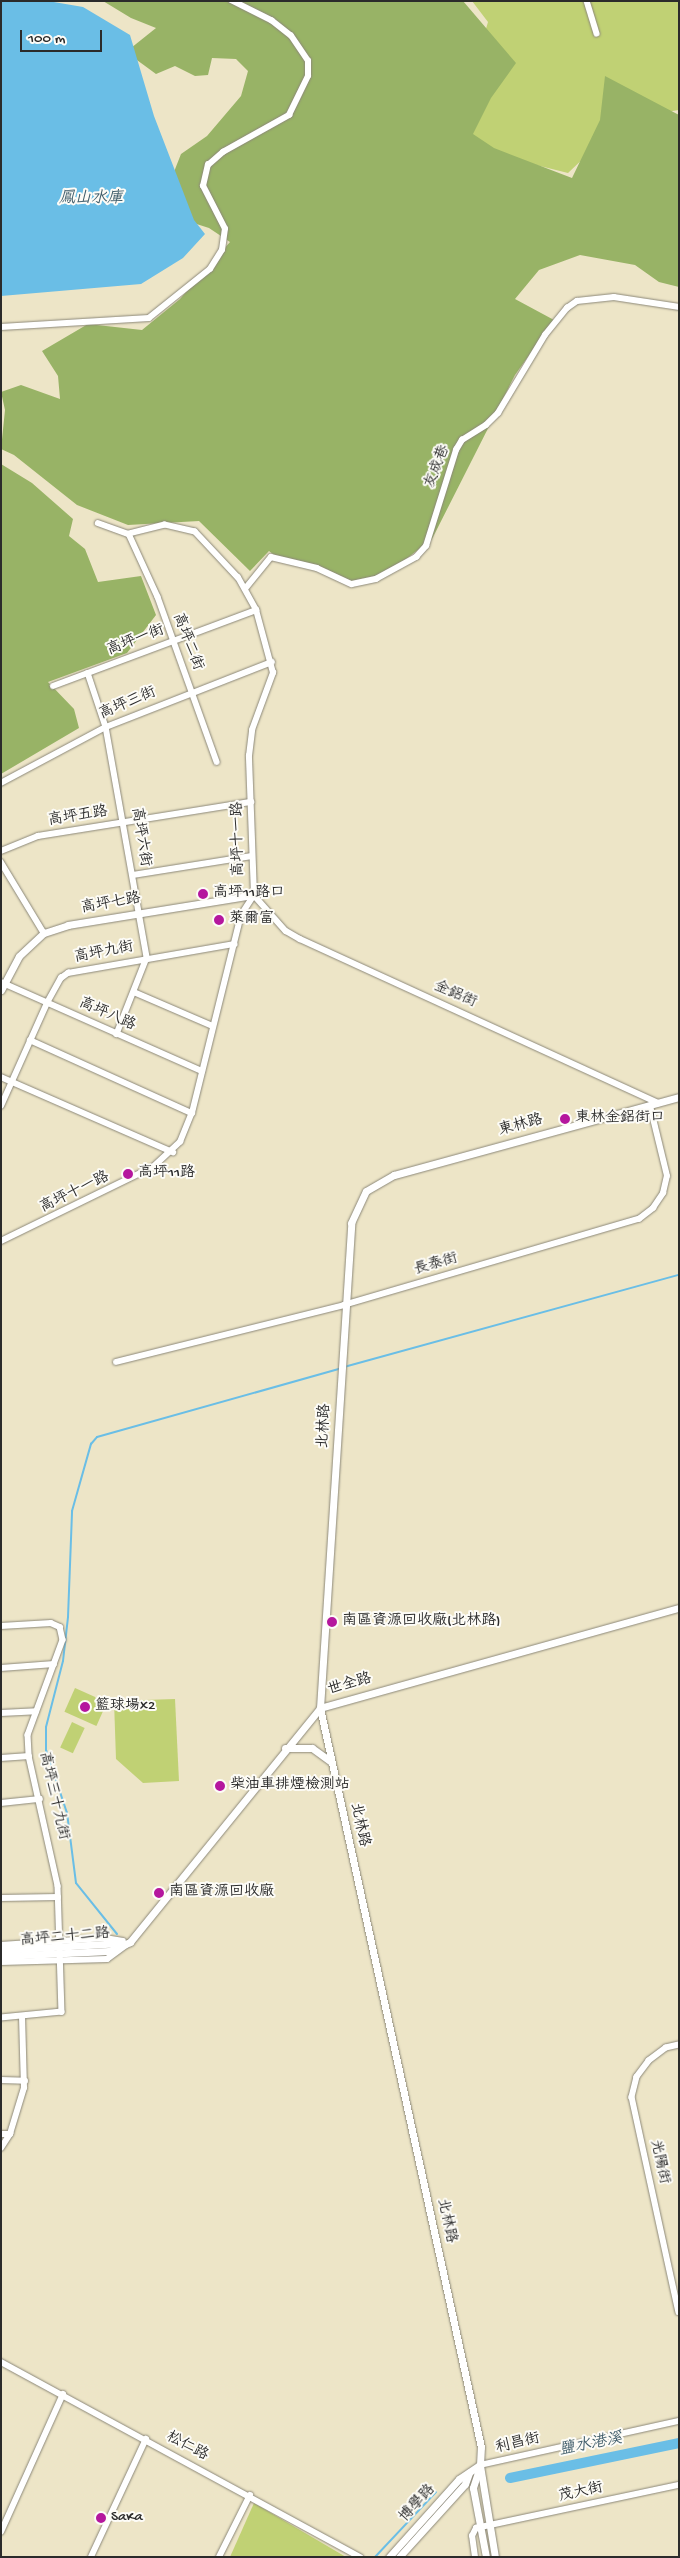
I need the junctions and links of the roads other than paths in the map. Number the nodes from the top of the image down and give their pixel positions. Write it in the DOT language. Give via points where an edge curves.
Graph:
graph roads {
  1 [pos="232,1"];
  2 [pos="587,1"];
  3 [pos="597,34"];
  4 [pos="679,307"];
  5 [pos="1,327"];
  6 [pos="98,524"];
  7 [pos="130,534"];
  8 [pos="245,589"];
  9 [pos="256,610"];
  10 [pos="172,641"];
  11 [pos="272,662"];
  12 [pos="88,673"];
  13 [pos="53,686"];
  14 [pos="192,691"];
  15 [pos="106,727"];
  16 [pos="217,762"];
  17 [pos="1,783"];
  18 [pos="251,802"];
  19 [pos="125,822"];
  20 [pos="1,852"];
  21 [pos="251,856"];
  22 [pos="1,862"];
  23 [pos="133,875"];
  24 [pos="254,895"];
  25 [pos="140,913"];
  26 [pos="44,933"];
  27 [pos="234,944"];
  28 [pos="146,958"];
  29 [pos="2,985"];
  30 [pos="134,992"];
  31 [pos="47,1002"];
  32 [pos="213,1026"];
  33 [pos="117,1034"];
  34 [pos="30,1040"];
  35 [pos="202,1071"];
  36 [pos="1,1077"];
  37 [pos="12,1082"];
  38 [pos="679,1097"];
  39 [pos="658,1103"];
  40 [pos="1,1106"];
  41 [pos="650,1106"];
  42 [pos="192,1113"];
  43 [pos="172,1152"];
  44 [pos="371,1186"];
  45 [pos="1,1241"];
  46 [pos="344,1305"];
  47 [pos="116,1362"];
  48 [pos="679,1608"];
  49 [pos="1,1626"];
  50 [pos="54,1664"];
  51 [pos="1,1668"];
  52 [pos="320,1708"];
  53 [pos="36,1710"];
  54 [pos="1,1713"];
  55 [pos="285,1748"];
  56 [pos="28,1756"];
  57 [pos="1,1758"];
  58 [pos="331,1762"];
  59 [pos="40,1799"];
  60 [pos="1,1803"];
  61 [pos="58,1897"];
  62 [pos="1,1898"];
  63 [pos="130,1942"];
  64 [pos="1,1945"];
  65 [pos="1,1950"];
  66 [pos="60,1950"];
  67 [pos="1,1956"];
  68 [pos="1,1962"];
  69 [pos="22,2017"];
  70 [pos="1,2018"];
  71 [pos="679,2045"];
  72 [pos="1,2080"];
  73 [pos="25,2081"];
  74 [pos="1,2134"];
  75 [pos="10,2134"];
  76 [pos="1,2148"];
  77 [pos="679,2312"];
  78 [pos="1,2362"];
  79 [pos="63,2394"];
  80 [pos="679,2420"];
  81 [pos="146,2439"];
  82 [pos="480,2465"];
  83 [pos="470,2472"];
  84 [pos="679,2485"];
  85 [pos="250,2495"];
  86 [pos="489,2526"];
  87 [pos="480,2528"];
  88 [pos="1,2532"];
  89 [pos="91,2557"];
  90 [pos="219,2557"];
  91 [pos="360,2557"];
  92 [pos="389,2557"];
  93 [pos="400,2557"];
  94 [pos="475,2557"];
  95 [pos="486,2557"];
  96 [pos="496,2557"];
  1 -- 5 [label="street" via="272,21 291,36 308,61 308,76 289,115 223,152 208,165 203,186 225,229 222,250 210,269 149,318"];
  2 -- 3 [label="street"];
  4 -- 8 [label="street, 友成巷" via="614,297 577,301 567,308 545,335 498,413 462,440 426,546 416,557 376,578 352,584 317,568 271,557"];
  6 -- 7 [label="street"];
  7 -- 8 [label="street, 高坪十一路" via="164,525 195,532 205,539"];
  7 -- 10 [label="street, 高坪二街" via="158,597"];
  8 -- 9 [label="street, 高坪十一路"];
  9 -- 10 [label="street, 高坪一街"];
  9 -- 11 [label="street, 高坪十一路"];
  10 -- 12 [label="street, 高坪一街"];
  10 -- 14 [label="street, 高坪二街"];
  11 -- 14 [label="street, 高坪三街"];
  11 -- 18 [label="street, 高坪十一路" via="270,686 252,730"];
  12 -- 13 [label="street, 高坪一街"];
  12 -- 15 [label="street, 高坪六街"];
  14 -- 15 [label="street, 高坪三街"];
  14 -- 16 [label="street, 高坪二街"];
  15 -- 17 [label="street, 高坪三街"];
  15 -- 19 [label="street, 高坪六街"];
  18 -- 19 [label="street, 高坪五路"];
  18 -- 21 [label="street, 高坪十一路"];
  19 -- 20 [label="street, 高坪五路" via="38,836"];
  19 -- 23 [label="street, 高坪六街"];
  21 -- 23 [label="street"];
  21 -- 24 [label="street, 高坪十一路"];
  22 -- 26 [label="street"];
  23 -- 25 [label="street, 高坪六街"];
  24 -- 25 [label="street, 高坪七路"];
  24 -- 27 [label="street, 高坪十一路" via="242,915"];
  24 -- 39 [label="street, 金鋁街" via="286,931 300,939"];
  25 -- 26 [label="street, 高坪七路"];
  25 -- 28 [label="street, 高坪六街"];
  26 -- 29 [label="street, 高坪七路" via="26,947"];
  27 -- 28 [label="street, 高坪九街"];
  27 -- 32 [label="street, 高坪十一路"];
  28 -- 30 [label="street, 高坪六街"];
  28 -- 31 [label="street, 高坪九街" via="68,973 61,978"];
  29 -- 31 [label="street, 高坪八路"];
  30 -- 32 [label="street"];
  30 -- 33 [label="street, 高坪六街"];
  31 -- 33 [label="street, 高坪八路"];
  31 -- 34 [label="street, 高坪九街"];
  32 -- 35 [label="street, 高坪十一路"];
  33 -- 35 [label="street, 高坪八路"];
  34 -- 37 [label="street, 高坪九街"];
  34 -- 42 [label="street"];
  35 -- 42 [label="street, 高坪十一路"];
  36 -- 37 [label="street"];
  37 -- 40 [label="street, 高坪九街"];
  37 -- 43 [label="street"];
  38 -- 39 [label="street, 東林路"];
  39 -- 41 [label="street, 東林路"];
  41 -- 44 [label="street, 東林路" via="394,1175"];
  41 -- 46 [label="street, 長泰街" via="667,1176 658,1201 639,1219"];
  42 -- 43 [label="street, 高坪十一路"];
  43 -- 45 [label="street, 高坪十一路" via="162,1162 131,1179"];
  44 -- 46 [label="street, 北林路" via="360,1198 351,1223"];
  46 -- 47 [label="street, 長泰街"];
  46 -- 52 [label="street, 北林路"];
  48 -- 52 [label="street, 世全路"];
  49 -- 50 [label="street, 高坪三十九街" via="51,1623 60,1627 63,1640"];
  50 -- 51 [label="street"];
  50 -- 53 [label="street, 高坪三十九街"];
  52 -- 55 [label="street, 世全路"];
  52 -- 58 [label="street, 北林路"];
  53 -- 54 [label="street"];
  53 -- 56 [label="street, 高坪三十九街" via="28,1735"];
  55 -- 58 [label="street" via="312,1748"];
  55 -- 63 [label="street, 世全路"];
  56 -- 57 [label="street"];
  56 -- 59 [label="street, 高坪三十九街"];
  58 -- 82 [label="street, 北林路" via="481,2447"];
  59 -- 60 [label="street"];
  59 -- 61 [label="street, 高坪三十九街" via="54,1855"];
  61 -- 62 [label="street"];
  61 -- 66 [label="street, 高坪三十九街"];
  63 -- 66 [label="street, 高坪二十二路"];
  63 -- 66 [label="street, 高坪二十二路" via="108,1959"];
  64 -- 66 [label="street, 高坪二十二路"];
  65 -- 66 [label="street, 高坪二十二路"];
  66 -- 67 [label="street, 高坪二十二路"];
  66 -- 68 [label="street, 高坪二十二路"];
  66 -- 69 [label="street, 高坪三十九街" via="62,2012"];
  69 -- 70 [label="street"];
  69 -- 73 [label="street"];
  71 -- 77 [label="street, 光陽街" via="666,2048 637,2077 632,2097"];
  72 -- 73 [label="street"];
  73 -- 75 [label="street"];
  74 -- 75 [label="street"];
  75 -- 76 [label="street"];
  78 -- 79 [label="street, 松仁路"];
  79 -- 81 [label="street, 松仁路"];
  79 -- 88 [label="street"];
  80 -- 82 [label="street, 利昌街"];
  81 -- 85 [label="street, 松仁路"];
  81 -- 89 [label="street"];
  82 -- 83 [label="street, 博學路"];
  82 -- 86 [label="street, 北林路"];
  82 -- 87 [label="street, 北林路" via="473,2488"];
  83 -- 92 [label="street, 博學路" via="459,2479"];
  83 -- 93 [label="street, 博學路" via="465,2484"];
  84 -- 86 [label="street, 茂大街"];
  85 -- 90 [label="street"];
  85 -- 91 [label="street, 松仁路"];
  86 -- 87 [label="street, 茂大街"];
  86 -- 96 [label="street, 北林路"];
  87 -- 94 [label="street" via="476,2528 472,2536"];
  87 -- 95 [label="street, 北林路"];
}
